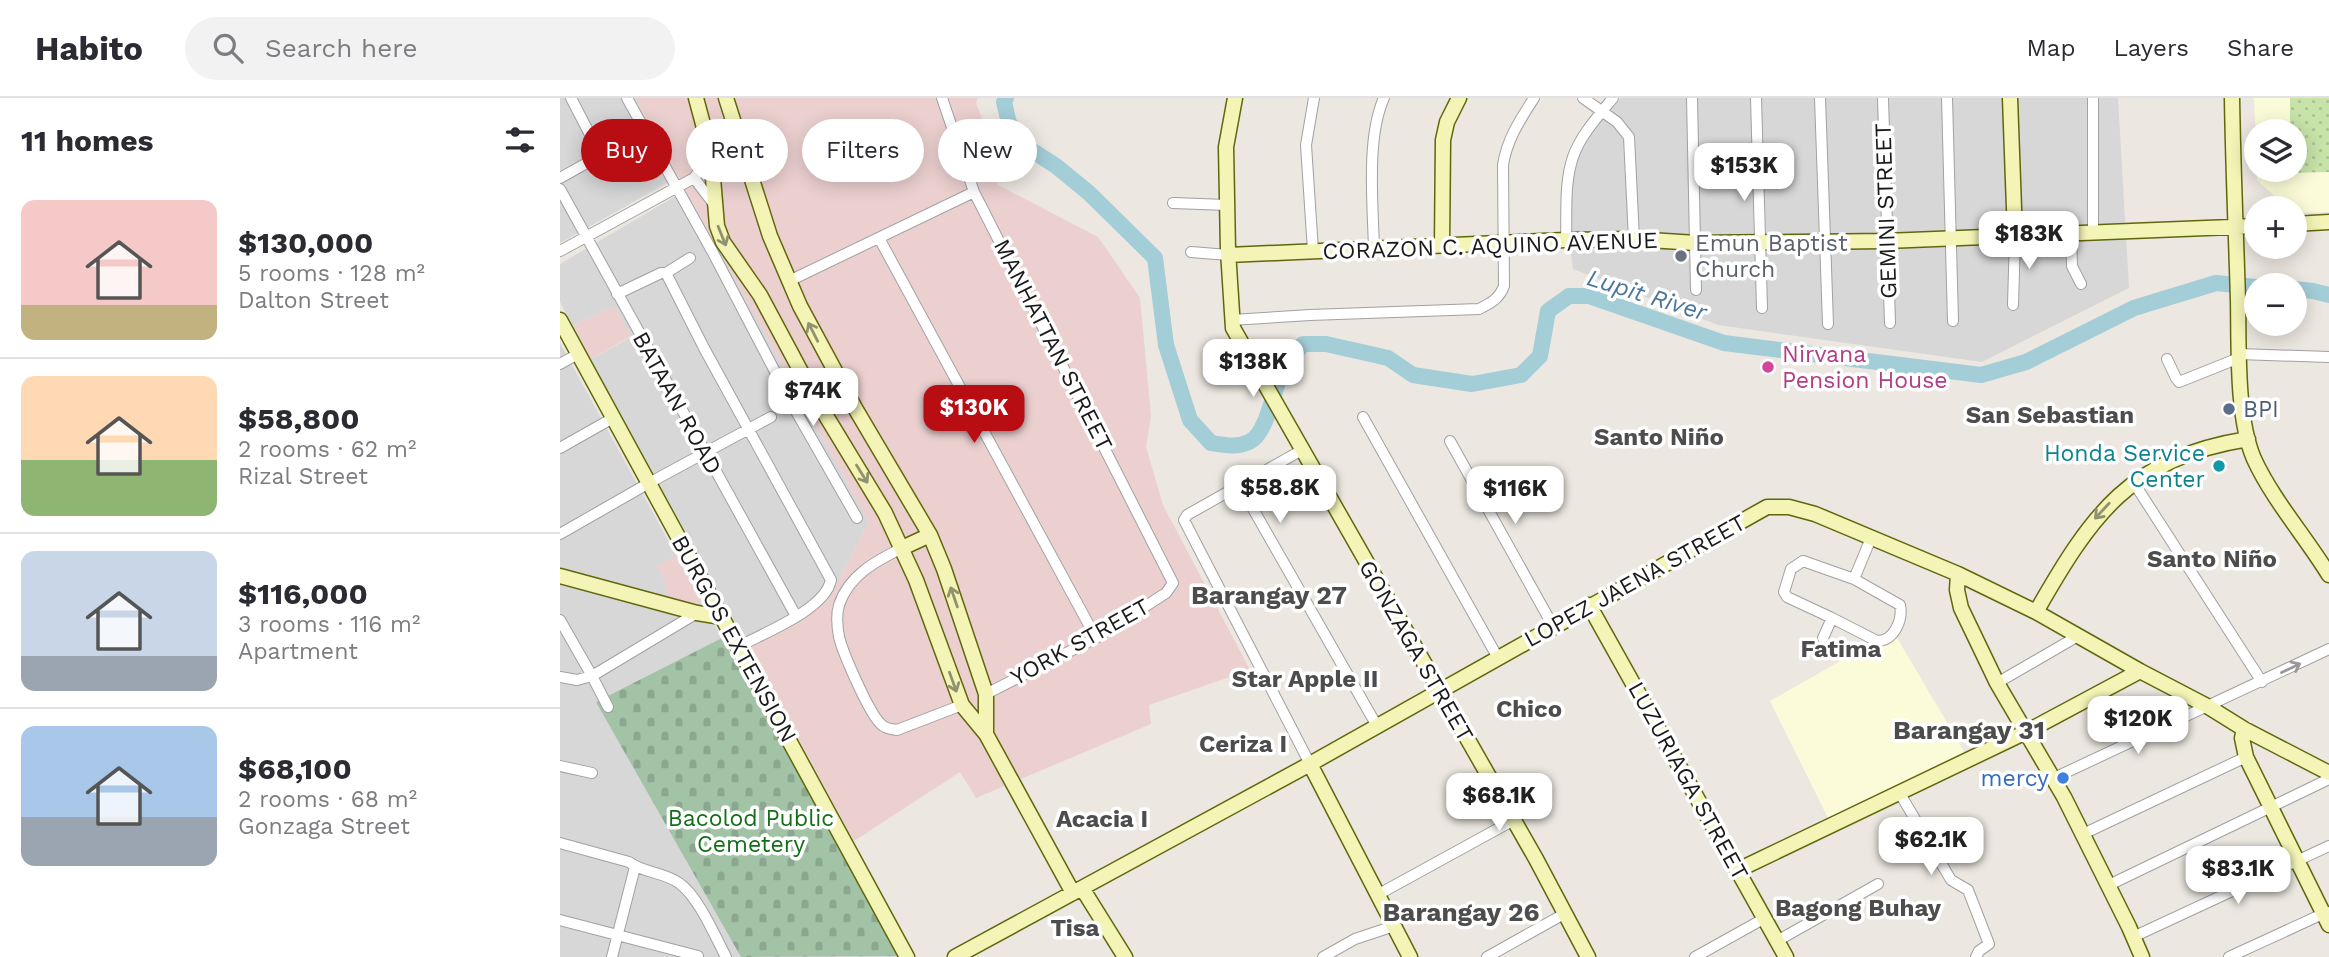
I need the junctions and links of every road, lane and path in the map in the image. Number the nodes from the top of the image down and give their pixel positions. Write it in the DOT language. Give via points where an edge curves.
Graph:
graph roads {
  1 [pos="571,98"];
  2 [pos="627,98"];
  3 [pos="696,98"];
  4 [pos="726,98"];
  5 [pos="942,98"];
  6 [pos="1234,98"];
  7 [pos="1314,98"];
  8 [pos="1384,98"];
  9 [pos="1459,98"];
  10 [pos="1535,98"];
  11 [pos="1583,98"];
  12 [pos="1613,98"];
  13 [pos="1692,98"];
  14 [pos="1756,98"];
  15 [pos="1820,98"];
  16 [pos="1883,98"];
  17 [pos="1947,98"];
  18 [pos="2010,98"];
  19 [pos="2093,98"];
  20 [pos="2232,98"];
  21 [pos="1601,112"];
  22 [pos="702,119"];
  23 [pos="560,178"];
  24 [pos="686,182"];
  25 [pos="697,182"];
  26 [pos="713,182"];
  27 [pos="677,187"];
  28 [pos="560,189"];
  29 [pos="974,192"];
  30 [pos="1173,203"];
  31 [pos="1227,205"];
  32 [pos="715,206"];
  33 [pos="2329,222"];
  34 [pos="2307,223"];
  35 [pos="2234,227"];
  36 [pos="2244,227"];
  37 [pos="2071,233"];
  38 [pos="2093,234"];
  39 [pos="586,236"];
  40 [pos="2015,236"];
  41 [pos="1951,237"];
  42 [pos="879,238"];
  43 [pos="1634,239"];
  44 [pos="1566,240"];
  45 [pos="1824,241"];
  46 [pos="1886,241"];
  47 [pos="1760,242"];
  48 [pos="1696,243"];
  49 [pos="1504,244"];
  50 [pos="1442,245"];
  51 [pos="1374,249"];
  52 [pos="560,251"];
  53 [pos="1312,251"];
  54 [pos="1191,252"];
  55 [pos="1228,255"];
  56 [pos="690,258"];
  57 [pos="666,273"];
  58 [pos="789,281"];
  59 [pos="2081,284"];
  60 [pos="1696,290"];
  61 [pos="617,295"];
  62 [pos="2013,305"];
  63 [pos="1762,308"];
  64 [pos="560,320"];
  65 [pos="1231,320"];
  66 [pos="1953,321"];
  67 [pos="1890,323"];
  68 [pos="1828,324"];
  69 [pos="578,354"];
  70 [pos="2239,356"];
  71 [pos="2329,357"];
  72 [pos="2167,359"];
  73 [pos="560,364"];
  74 [pos="771,417"];
  75 [pos="1363,417"];
  76 [pos="613,418"];
  77 [pos="749,429"];
  78 [pos="2248,439"];
  79 [pos="1450,441"];
  80 [pos="560,448"];
  81 [pos="1302,450"];
  82 [pos="705,453"];
  83 [pos="649,483"];
  84 [pos="2134,483"];
  85 [pos="1240,486"];
  86 [pos="857,518"];
  87 [pos="560,534"];
  88 [pos="930,535"];
  89 [pos="1871,538"];
  90 [pos="902,548"];
  91 [pos="2327,569"];
  92 [pos="1958,574"];
  93 [pos="560,576"];
  94 [pos="1854,579"];
  95 [pos="1172,587"];
  96 [pos="1589,605"];
  97 [pos="2036,612"];
  98 [pos="696,613"];
  99 [pos="796,616"];
  100 [pos="722,617"];
  101 [pos="1832,618"];
  102 [pos="560,620"];
  103 [pos="1553,626"];
  104 [pos="2078,636"];
  105 [pos="1096,638"];
  106 [pos="1823,638"];
  107 [pos="738,647"];
  108 [pos="2329,649"];
  109 [pos="1498,658"];
  110 [pos="2140,671"];
  111 [pos="592,676"];
  112 [pos="560,677"];
  113 [pos="2262,681"];
  114 [pos="1997,683"];
  115 [pos="1440,692"];
  116 [pos="986,694"];
  117 [pos="962,705"];
  118 [pos="2207,706"];
  119 [pos="608,707"];
  120 [pos="1377,726"];
  121 [pos="2244,729"];
  122 [pos="2026,732"];
  123 [pos="986,734"];
  124 [pos="2246,757"];
  125 [pos="1310,764"];
  126 [pos="560,766"];
  127 [pos="592,773"];
  128 [pos="2329,773"];
  129 [pos="2054,778"];
  130 [pos="2329,779"];
  131 [pos="1899,792"];
  132 [pos="2270,808"];
  133 [pos="1512,821"];
  134 [pos="2083,834"];
  135 [pos="560,843"];
  136 [pos="2329,846"];
  137 [pos="2297,862"];
  138 [pos="635,867"];
  139 [pos="1738,870"];
  140 [pos="1878,884"];
  141 [pos="2109,885"];
  142 [pos="1078,890"];
  143 [pos="1379,894"];
  144 [pos="1564,914"];
  145 [pos="2327,917"];
  146 [pos="1765,918"];
  147 [pos="560,920"];
  148 [pos="1394,926"];
  149 [pos="618,936"];
  150 [pos="2133,937"];
  151 [pos="1777,941"];
  152 [pos="1494,955"];
  153 [pos="698,956"];
  154 [pos="612,957"];
  155 [pos="726,957"];
  156 [pos="907,957"];
  157 [pos="955,957"];
  158 [pos="1125,957"];
  159 [pos="1324,957"];
  160 [pos="1410,957"];
  161 [pos="1588,957"];
  162 [pos="1695,957"];
  163 [pos="1786,957"];
  164 [pos="1976,957"];
  165 [pos="2142,957"];
  166 [pos="2229,957"];
  1 -- 23 [label="street" via="599,152"];
  2 -- 27 [label="street"];
  3 -- 22 [label="street"];
  4 -- 58 [label="street"];
  5 -- 29 [label="street, MANHATTAN STREET"];
  6 -- 31 [label="street, GONZAGA STREET" via="1226,147"];
  7 -- 53 [label="street" via="1306,145"];
  8 -- 51 [label="street" via="1373,151"];
  9 -- 50 [label="street" via="1443,140"];
  10 -- 49 [label="street" via="1505,150"];
  11 -- 21 [label="street"];
  12 -- 21 [label="street"];
  13 -- 48 [label="street"];
  14 -- 47 [label="street"];
  15 -- 45 [label="street"];
  16 -- 46 [label="street, GEMINI STREET"];
  17 -- 41 [label="street"];
  18 -- 40 [label="street"];
  19 -- 38 [label="street"];
  20 -- 35 [label="street"];
  21 -- 43 [label="street" via="1629,137"];
  21 -- 44 [label="street" via="1573,158"];
  24 -- 27 [label="street"];
  25 -- 32 [label="street"];
  26 -- 32 [label="street"];
  27 -- 39 [label="street"];
  27 -- 86 [label="street"];
  28 -- 39 [label="street, BATAAN ROAD"];
  29 -- 42 [label="street"];
  29 -- 95 [label="street, MANHATTAN STREET" via="1172,578"];
  30 -- 31 [label="street"];
  31 -- 55 [label="street, GONZAGA STREET"];
  32 -- 90 [label="street, one-way" via="723,242 773,316"];
  33 -- 34 [label="street"];
  35 -- 36 [label="street, CORAZON C. AQUINO AVENUE"];
  35 -- 38 [label="street, CORAZON C. AQUINO AVENUE"];
  35 -- 70 [label="street"];
  37 -- 38 [label="street, CORAZON C. AQUINO AVENUE"];
  37 -- 40 [label="street, CORAZON C. AQUINO AVENUE"];
  37 -- 59 [label="street" via="2072,266"];
  39 -- 52 [label="street"];
  39 -- 61 [label="street, BATAAN ROAD"];
  40 -- 41 [label="street, CORAZON C. AQUINO AVENUE"];
  40 -- 62 [label="street"];
  41 -- 46 [label="street, CORAZON C. AQUINO AVENUE"];
  41 -- 66 [label="street"];
  42 -- 58 [label="street"];
  42 -- 105 [label="street"];
  43 -- 44 [label="street, CORAZON C. AQUINO AVENUE"];
  43 -- 48 [label="street, CORAZON C. AQUINO AVENUE"];
  44 -- 49 [label="street, CORAZON C. AQUINO AVENUE"];
  45 -- 46 [label="street, CORAZON C. AQUINO AVENUE"];
  45 -- 47 [label="street, CORAZON C. AQUINO AVENUE"];
  45 -- 68 [label="street"];
  46 -- 67 [label="street, GEMINI STREET"];
  47 -- 48 [label="street, CORAZON C. AQUINO AVENUE"];
  47 -- 63 [label="street"];
  48 -- 60 [label="street"];
  49 -- 50 [label="street, CORAZON C. AQUINO AVENUE"];
  49 -- 65 [label="street" via="1500,295 1479,309"];
  50 -- 51 [label="street, CORAZON C. AQUINO AVENUE"];
  51 -- 53 [label="street, CORAZON C. AQUINO AVENUE"];
  53 -- 55 [label="street, CORAZON C. AQUINO AVENUE"];
  54 -- 55 [label="street"];
  55 -- 65 [label="street, GONZAGA STREET"];
  56 -- 57 [label="street"];
  57 -- 61 [label="street"];
  57 -- 77 [label="street"];
  88 -- 58 [label="street, one-way" via="815,336"];
  61 -- 82 [label="street, BATAAN ROAD"];
  64 -- 69 [label="street, BURGOS EXTENSION"];
  65 -- 81 [label="street, GONZAGA STREET"];
  69 -- 73 [label="street"];
  69 -- 76 [label="street, BURGOS EXTENSION"];
  70 -- 71 [label="street"];
  70 -- 72 [label="street" via="2179,382"];
  70 -- 78 [label="street"];
  74 -- 77 [label="street"];
  75 -- 109 [label="street"];
  76 -- 80 [label="street"];
  76 -- 83 [label="street, BURGOS EXTENSION"];
  77 -- 82 [label="street"];
  77 -- 99 [label="street" via="831,580 822,599"];
  78 -- 84 [label="street" via="2191,451"];
  78 -- 91 [label="street" via="2267,484"];
  79 -- 103 [label="street"];
  81 -- 85 [label="street"];
  81 -- 115 [label="street, GONZAGA STREET"];
  82 -- 83 [label="street"];
  82 -- 99 [label="street, BATAAN ROAD"];
  83 -- 87 [label="street"];
  83 -- 100 [label="street, BURGOS EXTENSION"];
  84 -- 97 [label="street, one-way" via="2093,522"];
  84 -- 113 [label="street"];
  85 -- 120 [label="street"];
  85 -- 125 [label="street" via="1187,514 1184,520"];
  88 -- 90 [label="street"];
  116 -- 88 [label="street, one-way"];
  89 -- 92 [label="street, LOPEZ JAENA STREET"];
  89 -- 94 [label="street"];
  89 -- 96 [label="street, LOPEZ JAENA STREET" via="1801,510 1767,507"];
  90 -- 117 [label="street, one-way"];
  90 -- 117 [label="street" via="870,566 844,593 836,618 843,650 875,719 889,729"];
  92 -- 97 [label="street, LOPEZ JAENA STREET"];
  92 -- 114 [label="street" via="1957,598"];
  93 -- 98 [label="street"];
  94 -- 101 [label="street" via="1810,562 1791,569 1784,592 1787,597"];
  94 -- 101 [label="street" via="1900,605 1891,638 1877,640"];
  95 -- 105 [label="street, YORK STREET"];
  96 -- 103 [label="street, LOPEZ JAENA STREET"];
  96 -- 139 [label="street, LUZURIAGA STREET"];
  97 -- 104 [label="street, LOPEZ JAENA STREET"];
  98 -- 100 [label="street"];
  98 -- 111 [label="street"];
  99 -- 107 [label="street"];
  100 -- 107 [label="street, BURGOS EXTENSION"];
  101 -- 106 [label="street"];
  102 -- 111 [label="street"];
  103 -- 109 [label="street, LOPEZ JAENA STREET"];
  104 -- 110 [label="street, LOPEZ JAENA STREET"];
  104 -- 114 [label="street"];
  105 -- 116 [label="street, YORK STREET"];
  107 -- 156 [label="street, BURGOS EXTENSION"];
  113 -- 108 [label="street, one-way"];
  109 -- 115 [label="street, LOPEZ JAENA STREET"];
  110 -- 118 [label="street, LOPEZ JAENA STREET"];
  110 -- 122 [label="street"];
  111 -- 112 [label="street" via="577,680"];
  111 -- 119 [label="street"];
  113 -- 118 [label="street"];
  114 -- 122 [label="street"];
  115 -- 120 [label="street, LOPEZ JAENA STREET"];
  115 -- 133 [label="street, GONZAGA STREET"];
  116 -- 117 [label="street"];
  116 -- 123 [label="street"];
  117 -- 123 [label="street"];
  118 -- 121 [label="street, LOPEZ JAENA STREET"];
  118 -- 129 [label="street"];
  120 -- 125 [label="street, LOPEZ JAENA STREET"];
  121 -- 124 [label="street"];
  121 -- 128 [label="street, LOPEZ JAENA STREET"];
  122 -- 129 [label="street"];
  122 -- 131 [label="street"];
  123 -- 142 [label="street"];
  124 -- 132 [label="street"];
  124 -- 134 [label="street"];
  125 -- 142 [label="street, LOPEZ JAENA STREET"];
  125 -- 143 [label="street"];
  126 -- 127 [label="street"];
  129 -- 134 [label="street"];
  130 -- 132 [label="street"];
  131 -- 139 [label="street"];
  131 -- 164 [label="street" via="1940,863 1955,883 1968,890 1989,944"];
  132 -- 137 [label="street"];
  132 -- 141 [label="street"];
  133 -- 143 [label="street"];
  133 -- 144 [label="street, GONZAGA STREET"];
  134 -- 141 [label="street"];
  135 -- 138 [label="street"];
  136 -- 137 [label="street"];
  137 -- 145 [label="street"];
  137 -- 150 [label="street"];
  138 -- 149 [label="street"];
  138 -- 155 [label="street" via="677,881 689,891"];
  139 -- 146 [label="street, LUZURIAGA STREET"];
  140 -- 151 [label="street"];
  141 -- 150 [label="street"];
  142 -- 157 [label="street, LOPEZ JAENA STREET"];
  142 -- 158 [label="street"];
  143 -- 148 [label="street"];
  144 -- 152 [label="street"];
  144 -- 161 [label="street, GONZAGA STREET"];
  145 -- 166 [label="street"];
  146 -- 151 [label="street, LUZURIAGA STREET"];
  146 -- 162 [label="street"];
  147 -- 149 [label="street"];
  148 -- 159 [label="street" via="1355,939"];
  148 -- 160 [label="street"];
  149 -- 153 [label="street"];
  149 -- 154 [label="street"];
  150 -- 165 [label="street"];
  151 -- 163 [label="street, LUZURIAGA STREET"];
}
